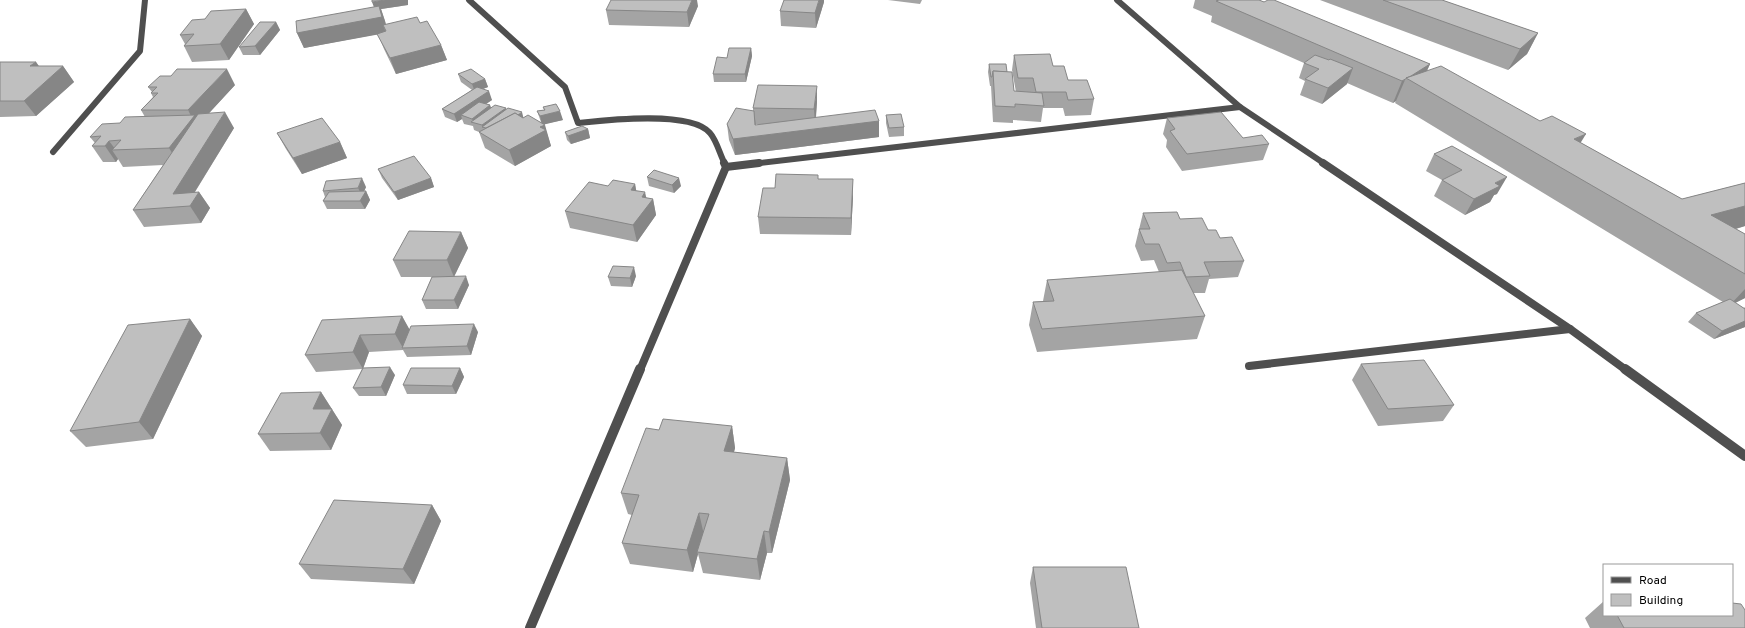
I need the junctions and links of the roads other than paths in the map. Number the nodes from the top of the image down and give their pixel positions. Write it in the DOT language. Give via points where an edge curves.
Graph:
graph roads {
  1 [pos="145,0"];
  2 [pos="469,0"];
  3 [pos="1118,0"];
  4 [pos="1240,107"];
  5 [pos="53,152"];
  6 [pos="726,168"];
  7 [pos="1570,328"];
  8 [pos="1249,366"];
  9 [pos="1745,456"];
  10 [pos="530,628"];
  1 -- 5 [label="street" via="140,51"];
  2 -- 6 [label="street" via="565,87 578,123 661,118 695,124 710,133"];
  3 -- 4 [label="street"];
  4 -- 6 [label="street"];
  4 -- 7 [label="street"];
  6 -- 10 [label="street"];
  7 -- 8 [label="street"];
  7 -- 9 [label="street"];
}
